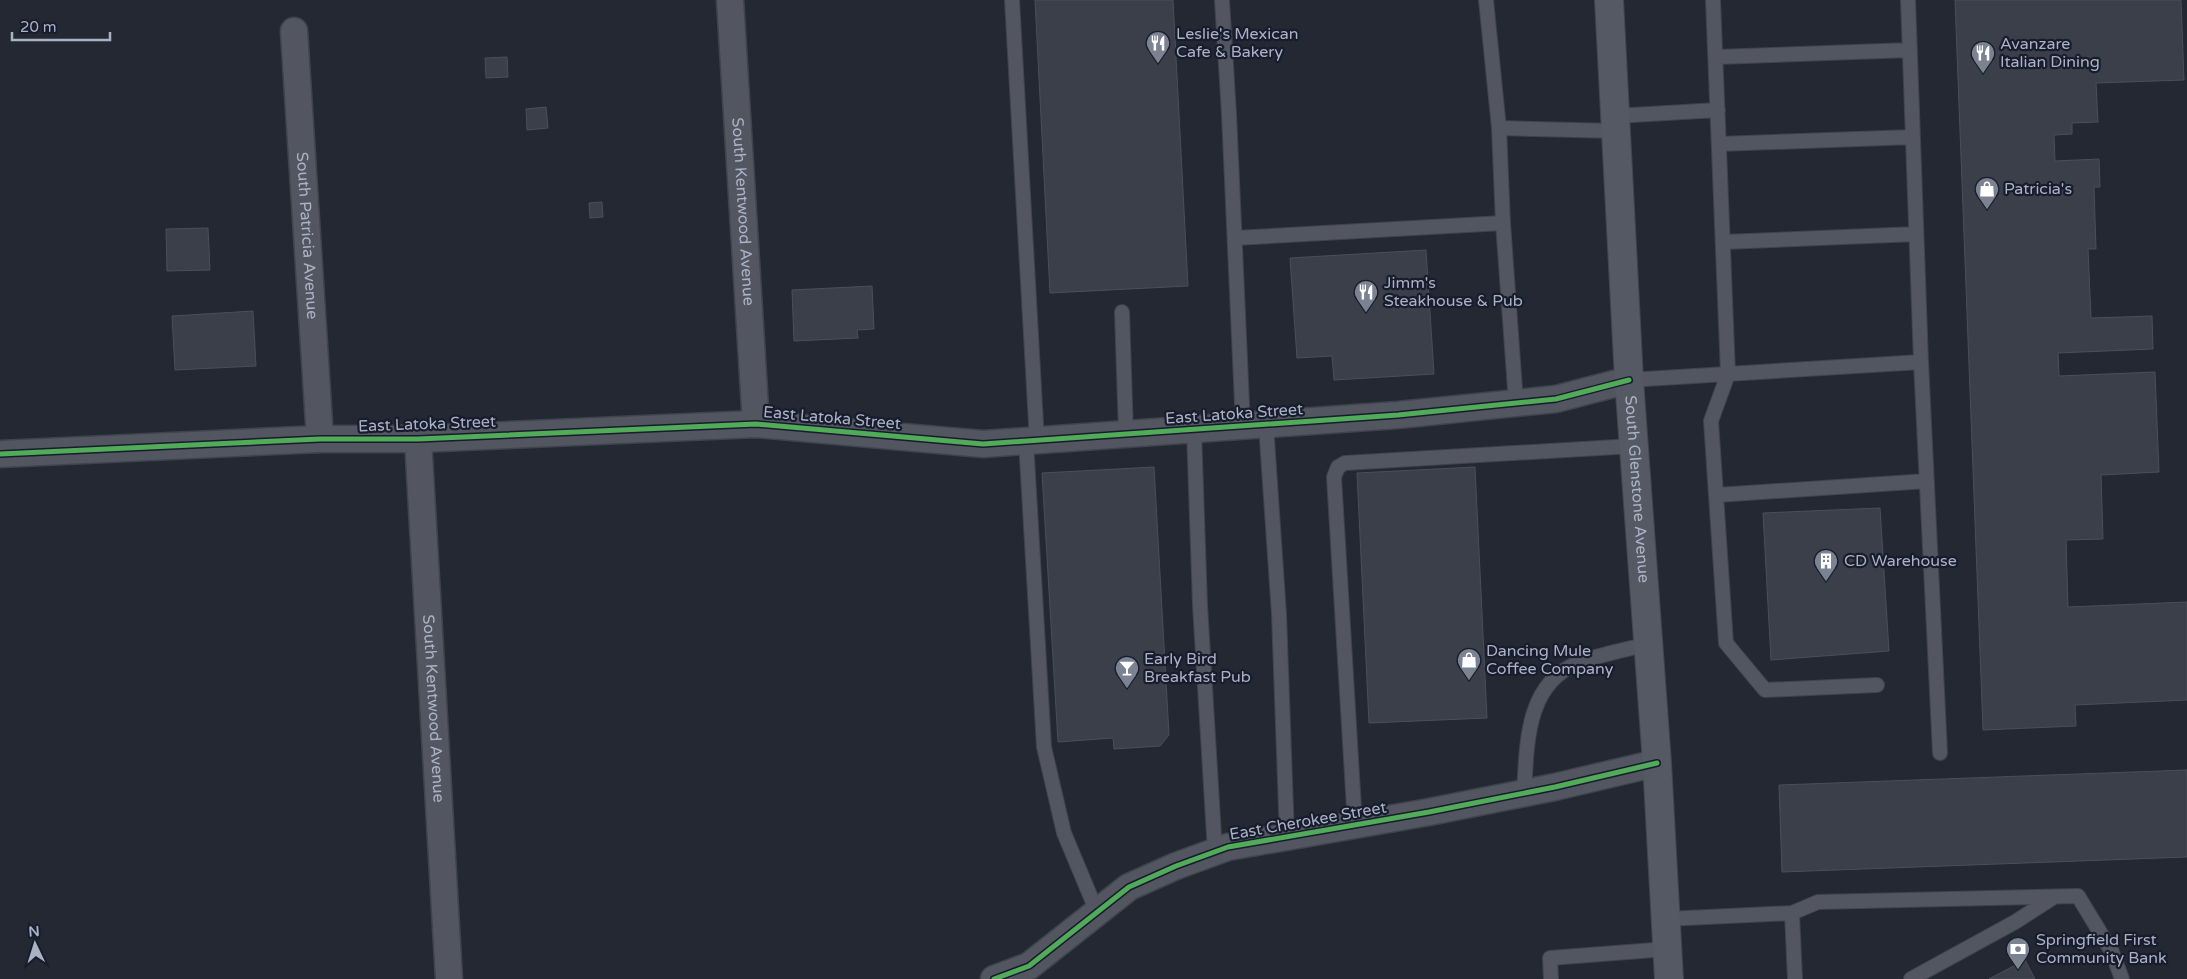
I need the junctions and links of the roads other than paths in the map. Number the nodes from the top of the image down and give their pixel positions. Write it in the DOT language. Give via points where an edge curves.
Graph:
graph roads {
  1 [pos="730,0"];
  2 [pos="1012,0"];
  3 [pos="1222,0"];
  4 [pos="1486,0"];
  5 [pos="1609,0"];
  6 [pos="1713,0"];
  7 [pos="1908,0"];
  8 [pos="294,31"];
  9 [pos="1910,50"];
  10 [pos="1716,57"];
  11 [pos="1718,110"];
  12 [pos="1615,124"];
  13 [pos="1498,128"];
  14 [pos="1913,137"];
  15 [pos="1719,144"];
  16 [pos="1503,223"];
  17 [pos="1916,234"];
  18 [pos="1234,238"];
  19 [pos="1723,242"];
  20 [pos="1122,312"];
  21 [pos="1921,362"];
  22 [pos="1728,374"];
  23 [pos="1629,380"];
  24 [pos="1516,403"];
  25 [pos="756,424"];
  26 [pos="1254,425"];
  27 [pos="1194,430"];
  28 [pos="1126,434"];
  29 [pos="320,439"];
  30 [pos="418,439"];
  31 [pos="1032,441"];
  32 [pos="1634,446"];
  33 [pos="0,454"];
  34 [pos="1927,481"];
  35 [pos="1717,495"];
  36 [pos="1648,644"];
  37 [pos="1877,685"];
  38 [pos="1940,753"];
  39 [pos="1657,763"];
  40 [pos="1524,793"];
  41 [pos="1355,825"];
  42 [pos="1287,837"];
  43 [pos="1215,852"];
  44 [pos="2055,896"];
  45 [pos="1097,912"];
  46 [pos="1792,913"];
  47 [pos="1666,919"];
  48 [pos="1667,949"];
  49 [pos="1033,972"];
  50 [pos="449,979"];
  51 [pos="994,979"];
  52 [pos="1551,979"];
  53 [pos="1669,979"];
  54 [pos="1795,979"];
  55 [pos="1911,979"];
  56 [pos="2122,979"];
  1 -- 25 [label="street, South Kentwood Avenue"];
  2 -- 31 [label="lane"];
  3 -- 18 [label="lane"];
  4 -- 13 [label="lane"];
  5 -- 12 [label="main road, South Glenstone Avenue"];
  6 -- 10 [label="lane"];
  7 -- 9 [label="lane"];
  8 -- 29 [label="street, South Patricia Avenue"];
  9 -- 10 [label="lane"];
  9 -- 14 [label="lane"];
  10 -- 11 [label="lane"];
  11 -- 12 [label="lane"];
  11 -- 15 [label="lane"];
  12 -- 13 [label="lane"];
  12 -- 23 [label="main road, South Glenstone Avenue"];
  13 -- 16 [label="lane"];
  14 -- 15 [label="lane"];
  14 -- 17 [label="lane"];
  15 -- 19 [label="lane"];
  16 -- 18 [label="lane"];
  16 -- 24 [label="lane"];
  17 -- 19 [label="lane"];
  17 -- 21 [label="lane"];
  18 -- 26 [label="lane"];
  19 -- 22 [label="lane"];
  20 -- 28 [label="lane"];
  21 -- 22 [label="lane"];
  21 -- 34 [label="lane"];
  22 -- 23 [label="lane"];
  22 -- 35 [label="lane" via="1711,421"];
  23 -- 24 [label="street, East Latoka Street" via="1556,399"];
  23 -- 32 [label="main road, South Glenstone Avenue"];
  24 -- 26 [label="street, East Latoka Street"];
  25 -- 30 [label="street, East Latoka Street"];
  25 -- 31 [label="street, East Latoka Street" via="983,444"];
  26 -- 27 [label="street, East Latoka Street"];
  26 -- 42 [label="lane" via="1279,614"];
  27 -- 28 [label="street, East Latoka Street"];
  27 -- 43 [label="lane" via="1200,605"];
  28 -- 31 [label="street, East Latoka Street"];
  29 -- 30 [label="street, East Latoka Street"];
  29 -- 33 [label="street, East Latoka Street"];
  30 -- 50 [label="street, South Kentwood Avenue"];
  31 -- 45 [label="lane" via="1044,747 1064,832"];
  32 -- 36 [label="main road, South Glenstone Avenue"];
  32 -- 41 [label="lane" via="1345,462 1338,467 1334,477"];
  34 -- 35 [label="lane"];
  34 -- 38 [label="lane"];
  35 -- 37 [label="lane" via="1726,643 1765,690"];
  36 -- 39 [label="main road, South Glenstone Avenue"];
  36 -- 40 [label="lane" via="1577,663 1553,678 1539,698 1527,733"];
  39 -- 40 [label="street, East Cherokee Street"];
  39 -- 47 [label="main road, South Glenstone Avenue"];
  40 -- 41 [label="street, East Cherokee Street"];
  41 -- 42 [label="street, East Cherokee Street"];
  42 -- 43 [label="street, East Cherokee Street"];
  43 -- 45 [label="street, East Cherokee Street" via="1129,887"];
  44 -- 46 [label="lane" via="1818,902"];
  44 -- 55 [label="lane" via="2015,922"];
  44 -- 56 [label="lane" via="2078,896 2112,952"];
  45 -- 49 [label="street, East Cherokee Street"];
  46 -- 47 [label="lane"];
  46 -- 54 [label="lane"];
  47 -- 48 [label="main road, South Glenstone Avenue"];
  48 -- 52 [label="lane" via="1550,958"];
  48 -- 53 [label="main road, South Glenstone Avenue"];
  49 -- 51 [label="street, East Cherokee Street"];
}
